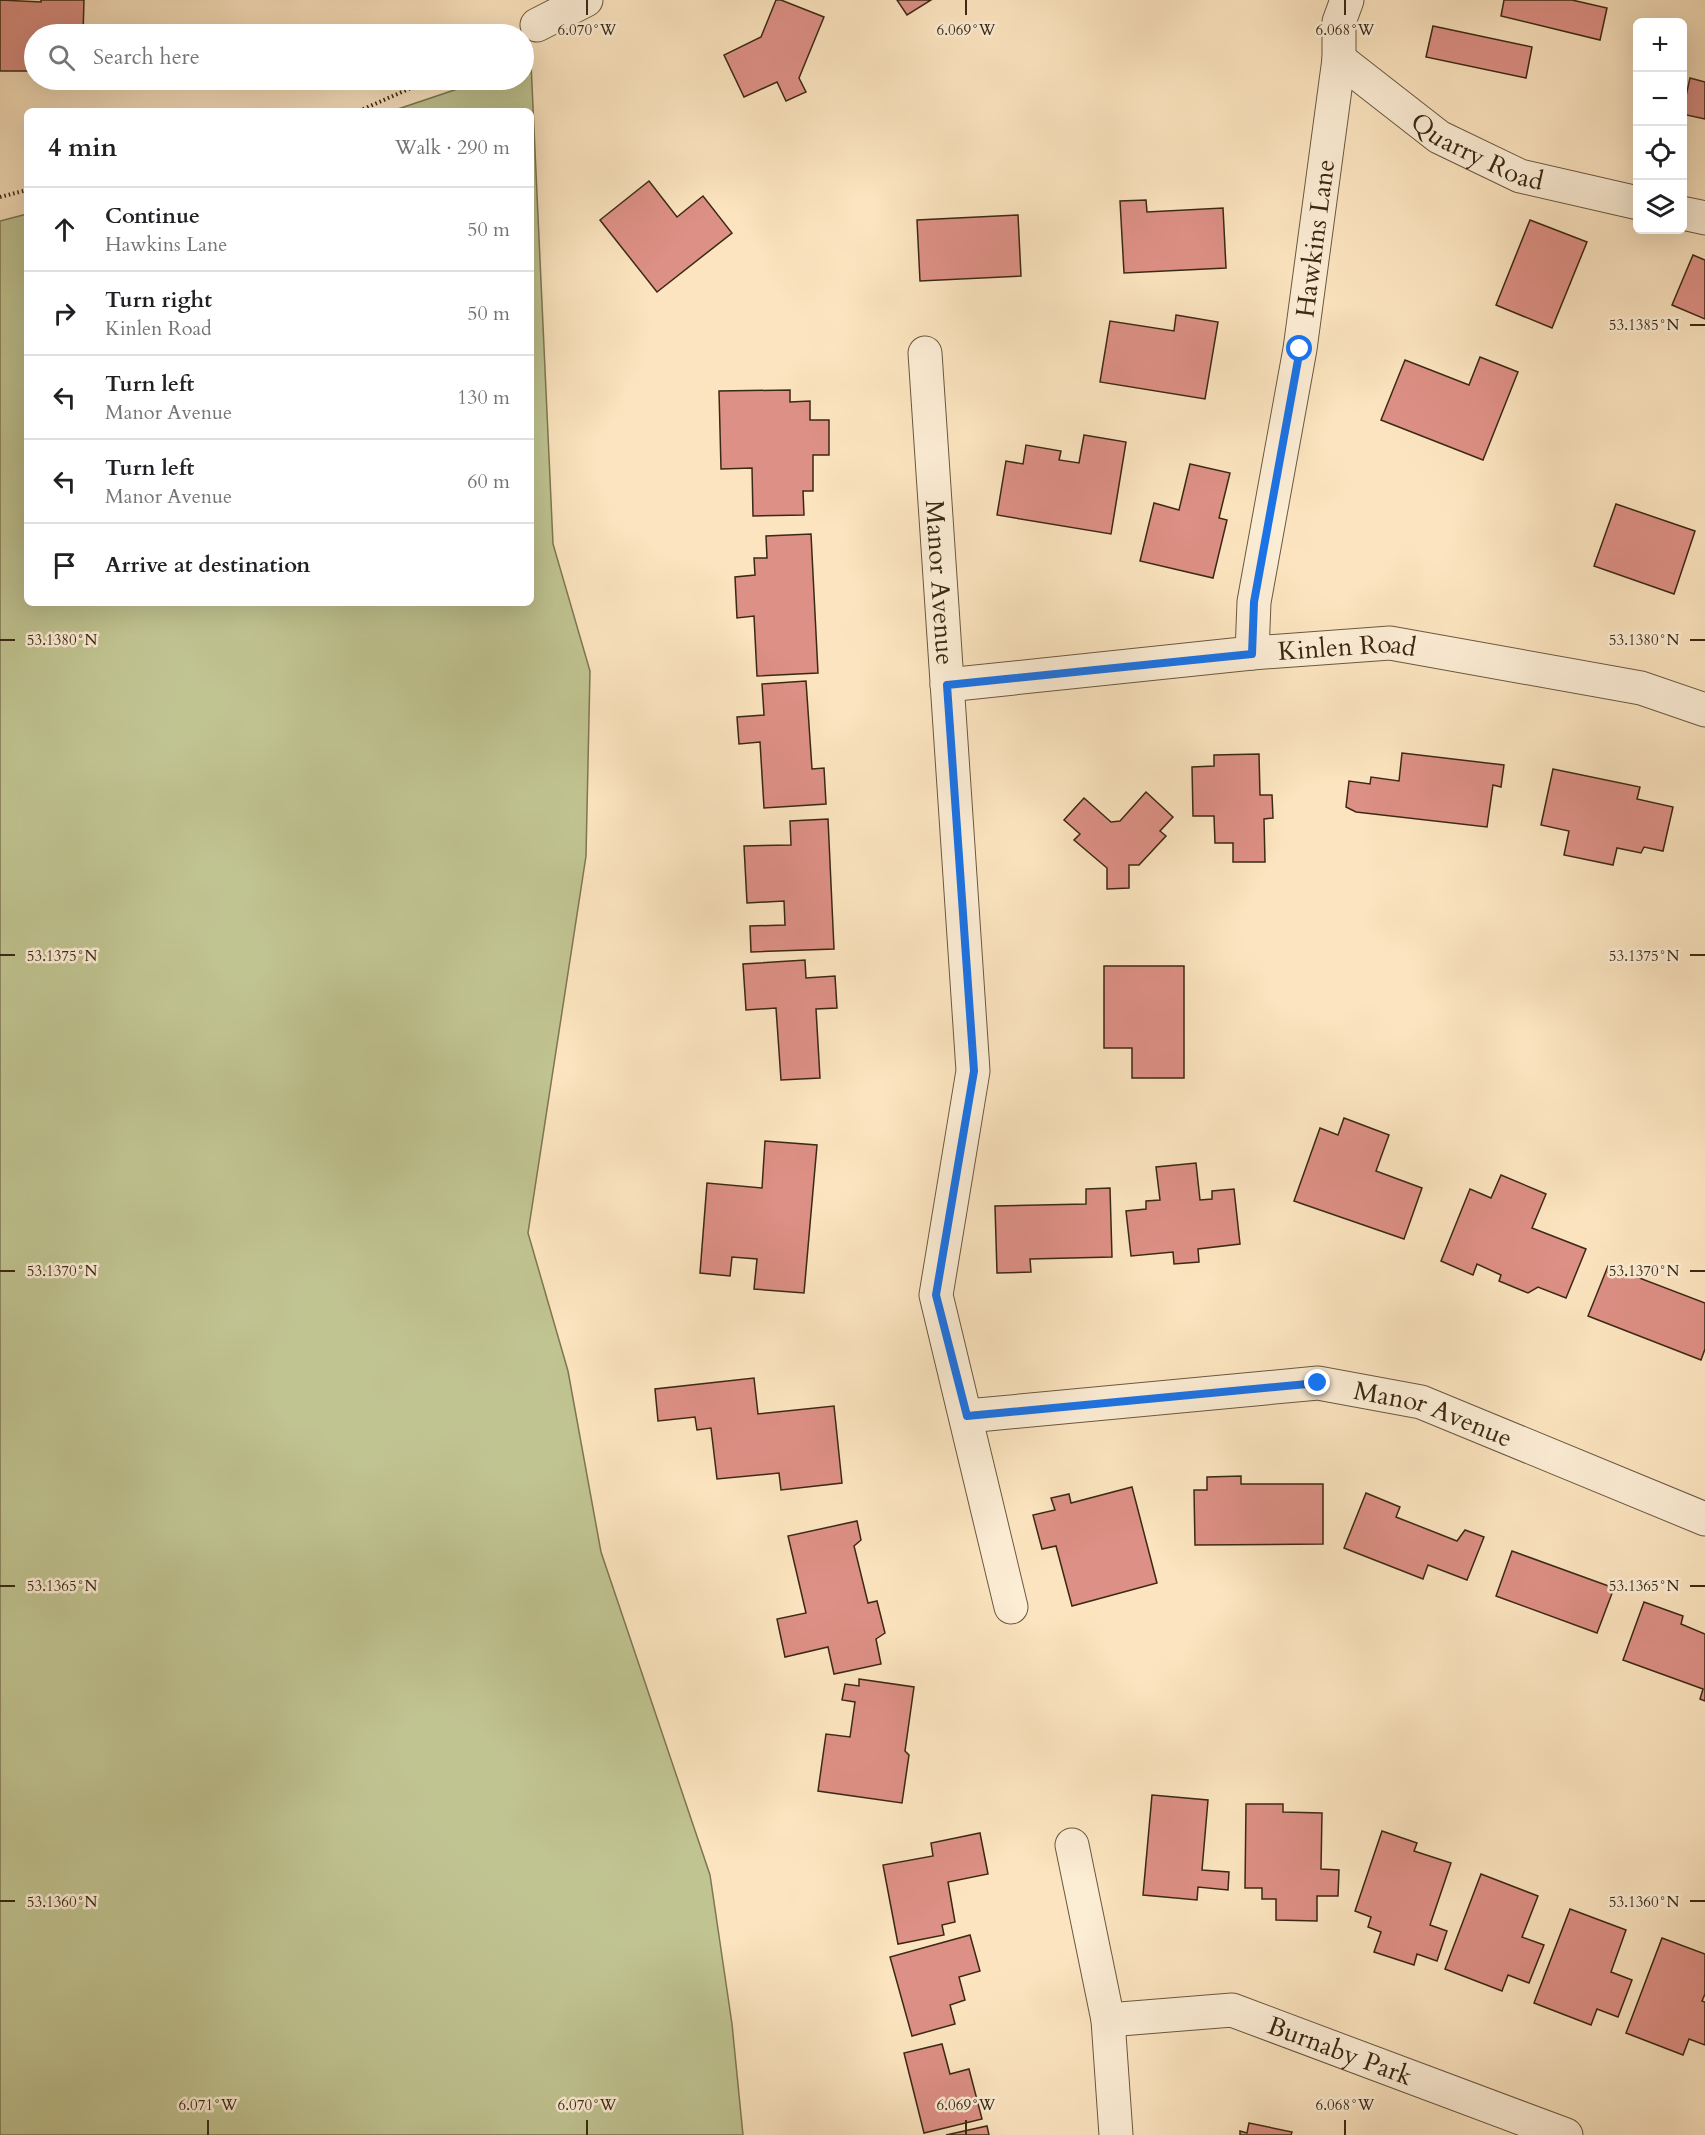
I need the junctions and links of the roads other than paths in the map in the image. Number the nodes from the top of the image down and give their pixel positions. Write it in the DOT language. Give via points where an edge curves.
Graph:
graph roads {
  1 [pos="586,0"];
  2 [pos="1347,0"];
  3 [pos="537,25"];
  4 [pos="1339,59"];
  5 [pos="1633,202"];
  6 [pos="1687,214"];
  7 [pos="1705,218"];
  8 [pos="925,353"];
  9 [pos="1252,654"];
  10 [pos="947,685"];
  11 [pos="1705,710"];
  12 [pos="967,1416"];
  13 [pos="1705,1519"];
  14 [pos="1011,1607"];
  15 [pos="1072,1845"];
  16 [pos="1108,2020"];
  17 [pos="1116,2135"];
  18 [pos="1566,2135"];
  1 -- 3 [label="street"];
  2 -- 4 [label="street, Hawkins Lane" via="1339,22"];
  4 -- 5 [label="street, Quarry Road" via="1439,137 1520,176"];
  4 -- 9 [label="street, Hawkins Lane" via="1300,349 1254,602"];
  6 -- 7 [label="street"];
  8 -- 10 [label="street, Manor Avenue"];
  9 -- 10 [label="street, Kinlen Road"];
  9 -- 11 [label="street, Kinlen Road" via="1390,643 1641,688"];
  10 -- 12 [label="street, Manor Avenue" via="974,1071 936,1295"];
  12 -- 13 [label="street, Manor Avenue" via="1318,1383 1421,1402"];
  12 -- 14 [label="street, Manor Avenue"];
  15 -- 16 [label="street"];
  16 -- 17 [label="street"];
  16 -- 18 [label="street, Burnaby Park" via="1232,2010"];
}
